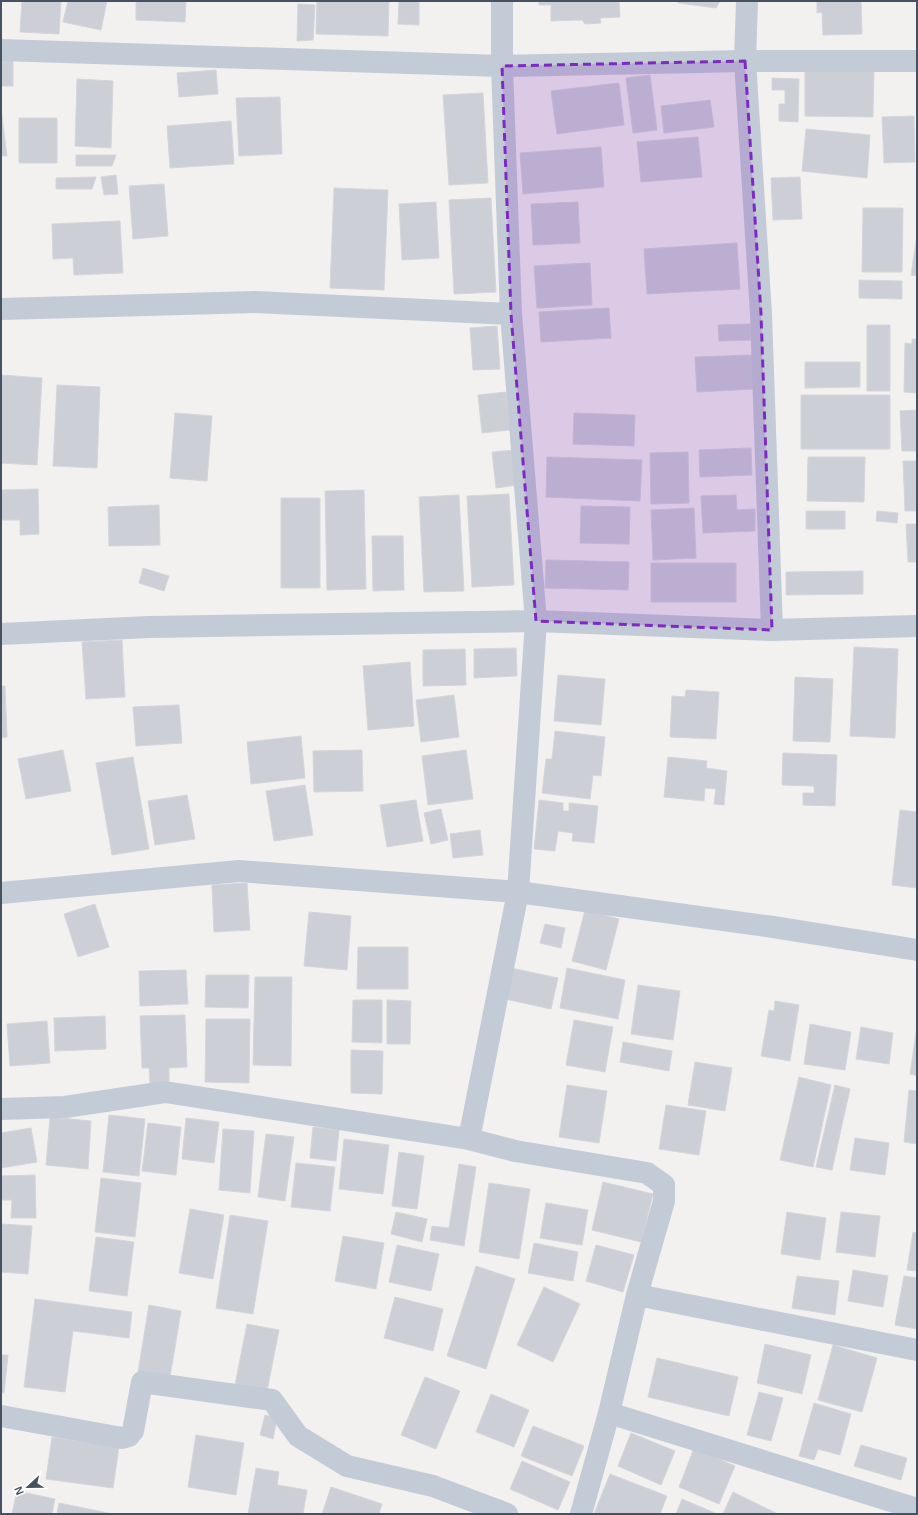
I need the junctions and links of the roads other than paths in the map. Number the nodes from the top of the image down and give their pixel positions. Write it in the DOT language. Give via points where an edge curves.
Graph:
graph roads {
  1 [pos="502,1"];
  2 [pos="747,1"];
  3 [pos="1,50"];
  4 [pos="745,61"];
  5 [pos="917,62"];
  6 [pos="502,66"];
  7 [pos="1,309"];
  8 [pos="511,314"];
  9 [pos="536,621"];
  10 [pos="917,626"];
  11 [pos="772,630"];
  12 [pos="1,634"];
  13 [pos="518,892"];
  14 [pos="1,893"];
  15 [pos="917,950"];
  16 [pos="1,1110"];
  17 [pos="469,1139"];
  18 [pos="637,1295"];
  19 [pos="917,1350"];
  20 [pos="609,1413"];
  21 [pos="1,1416"];
  22 [pos="917,1509"];
  23 [pos="507,1514"];
  24 [pos="581,1514"];
  1 -- 6 [label="street"];
  2 -- 4 [label="street"];
  3 -- 6 [label="street"];
  4 -- 5 [label="street"];
  4 -- 6 [label="street"];
  4 -- 11 [label="street" via="761,314"];
  6 -- 8 [label="street"];
  7 -- 8 [label="street" via="255,302"];
  8 -- 9 [label="street"];
  9 -- 11 [label="street"];
  9 -- 12 [label="street" via="149,627"];
  9 -- 13 [label="street"];
  10 -- 11 [label="street"];
  13 -- 14 [label="street" via="239,871"];
  13 -- 15 [label="street" via="781,928"];
  13 -- 17 [label="street"];
  16 -- 17 [label="street" via="65,1107 165,1092"];
  17 -- 18 [label="street" via="515,1151 647,1173 664,1184 664,1201"];
  18 -- 19 [label="street"];
  18 -- 20 [label="street"];
  20 -- 22 [label="street"];
  20 -- 24 [label="street"];
  21 -- 23 [label="street" via="122,1438 129,1436 133,1431 142,1382 272,1400 298,1436 347,1466 433,1486"];
}
